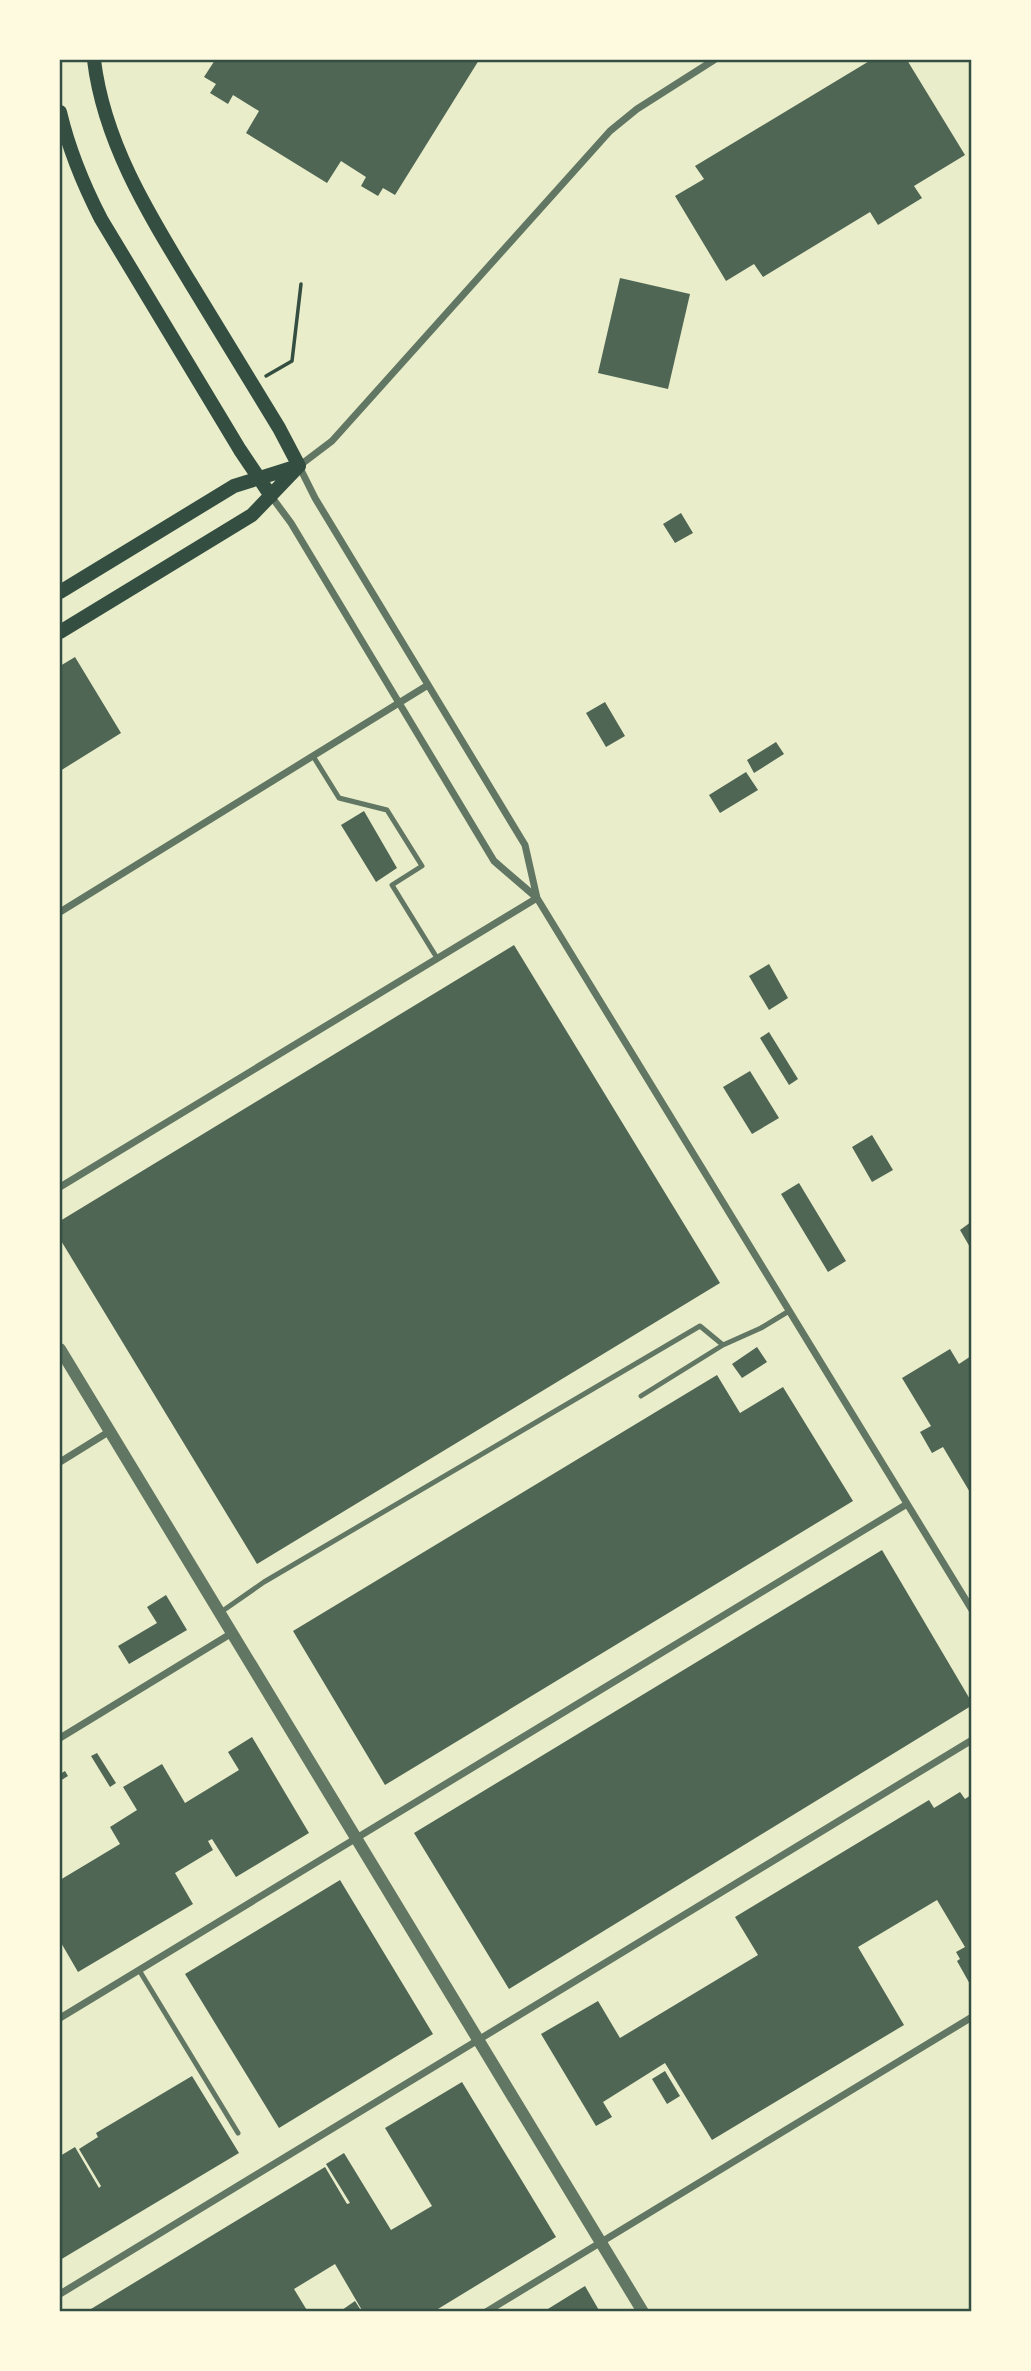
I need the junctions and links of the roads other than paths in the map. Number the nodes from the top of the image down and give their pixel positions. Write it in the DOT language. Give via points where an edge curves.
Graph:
graph roads {
  1 [pos="94,60"];
  2 [pos="714,60"];
  3 [pos="60,112"];
  4 [pos="299,466"];
  5 [pos="258,478"];
  6 [pos="271,496"];
  7 [pos="60,592"];
  8 [pos="60,632"];
  9 [pos="428,685"];
  10 [pos="399,703"];
  11 [pos="313,756"];
  12 [pos="537,898"];
  13 [pos="60,912"];
  14 [pos="437,957"];
  15 [pos="60,1187"];
  16 [pos="789,1311"];
  17 [pos="723,1345"];
  18 [pos="60,1349"];
  19 [pos="641,1396"];
  20 [pos="110,1431"];
  21 [pos="60,1462"];
  22 [pos="907,1504"];
  23 [pos="971,1611"];
  24 [pos="220,1613"];
  25 [pos="232,1633"];
  26 [pos="60,1738"];
  27 [pos="971,1740"];
  28 [pos="356,1839"];
  29 [pos="139,1970"];
  30 [pos="971,2017"];
  31 [pos="60,2018"];
  32 [pos="478,2040"];
  33 [pos="238,2133"];
  34 [pos="601,2242"];
  35 [pos="60,2294"];
  36 [pos="486,2312"];
  37 [pos="643,2312"];
  1 -- 4 [label="main road" via="112,132 139,198"];
  2 -- 4 [label="street" via="610,131 332,441"];
  3 -- 5 [label="main road" via="68,146 101,219"];
  4 -- 5 [label="main road"];
  4 -- 6 [label="main road"];
  4 -- 9 [label="street"];
  5 -- 6 [label="main road"];
  5 -- 7 [label="main road" via="234,486"];
  6 -- 8 [label="main road" via="252,515"];
  6 -- 10 [label="street"];
  9 -- 10 [label="street"];
  9 -- 12 [label="street" via="525,845"];
  10 -- 11 [label="street"];
  10 -- 12 [label="street" via="494,861"];
  11 -- 13 [label="street"];
  11 -- 14 [label="lane" via="339,798 387,810 422,866 392,885"];
  12 -- 14 [label="street"];
  12 -- 16 [label="street"];
  14 -- 15 [label="street"];
  16 -- 17 [label="lane"];
  16 -- 22 [label="street"];
  17 -- 19 [label="lane"];
  17 -- 24 [label="lane" via="700,1326 264,1582"];
  18 -- 20 [label="street"];
  20 -- 21 [label="street"];
  20 -- 24 [label="street"];
  22 -- 23 [label="street"];
  22 -- 28 [label="street"];
  24 -- 25 [label="street"];
  25 -- 26 [label="street"];
  25 -- 28 [label="street"];
  27 -- 32 [label="street"];
  28 -- 29 [label="street"];
  28 -- 32 [label="street"];
  29 -- 31 [label="street"];
  29 -- 33 [label="lane"];
  30 -- 34 [label="street"];
  32 -- 34 [label="street"];
  32 -- 35 [label="street"];
  34 -- 36 [label="street"];
  34 -- 37 [label="street"];
}
